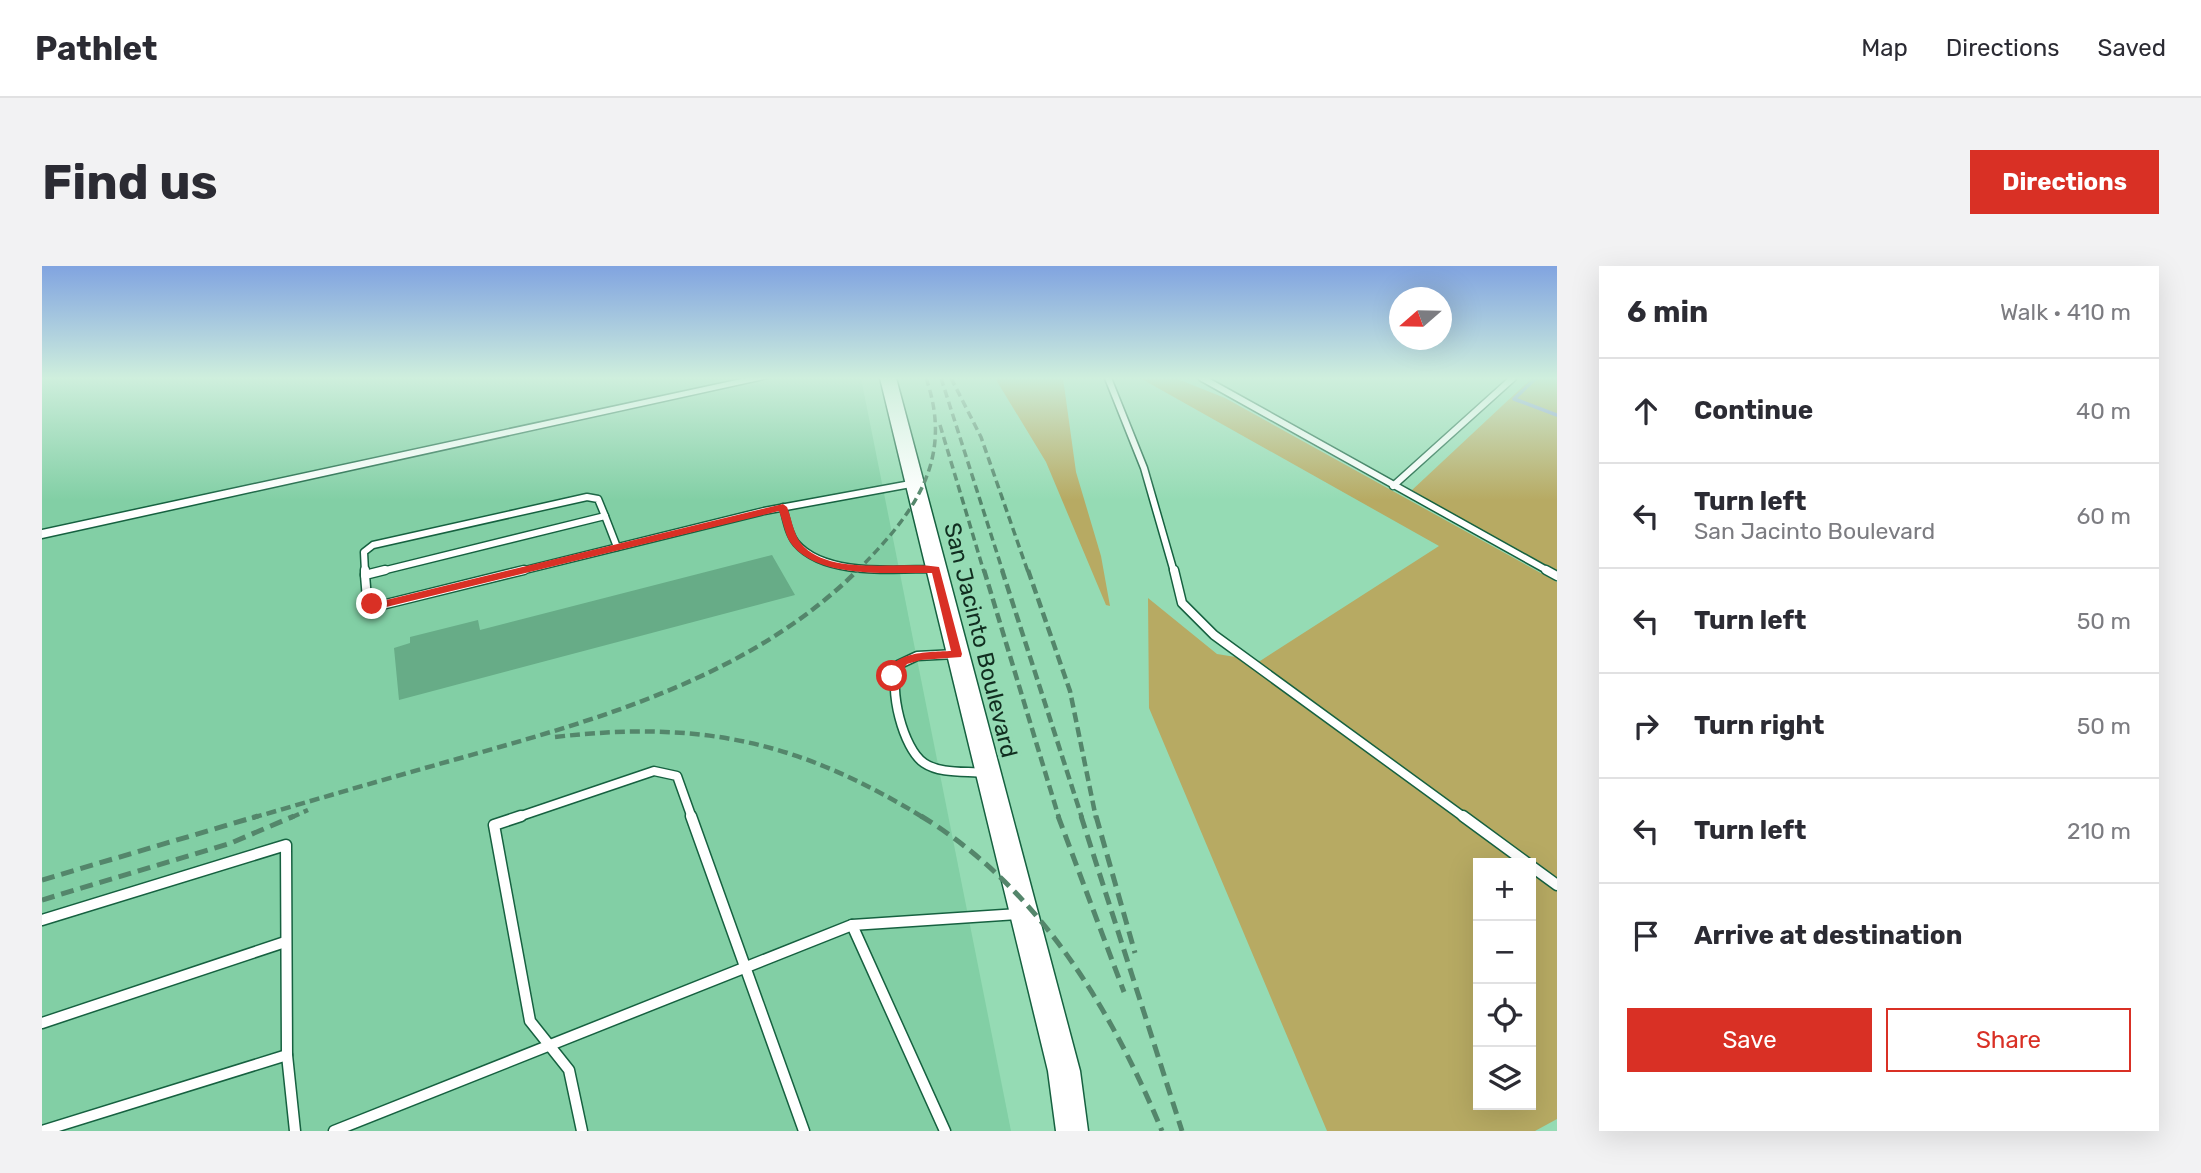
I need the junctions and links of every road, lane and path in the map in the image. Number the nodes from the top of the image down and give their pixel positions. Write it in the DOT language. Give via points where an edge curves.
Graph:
graph roads {
  1 [pos="580,418"];
  2 [pos="898,418"];
  3 [pos="1124,418"];
  4 [pos="1272,418"];
  5 [pos="1469,418"];
  6 [pos="915,483"];
  7 [pos="1393,486"];
  8 [pos="783,507"];
  9 [pos="605,516"];
  10 [pos="42,534"];
  11 [pos="617,547"];
  12 [pos="936,569"];
  13 [pos="365,575"];
  14 [pos="1557,576"];
  15 [pos="957,654"];
  16 [pos="987,773"];
  17 [pos="1521,858"];
  18 [pos="1536,869"];
  19 [pos="1557,885"];
  20 [pos="1024,913"];
  21 [pos="42,920"];
  22 [pos="852,925"];
  23 [pos="285,942"];
  24 [pos="745,967"];
  25 [pos="42,1023"];
  26 [pos="549,1045"];
  27 [pos="287,1055"];
  28 [pos="42,1131"];
  29 [pos="295,1131"];
  30 [pos="334,1131"];
  31 [pos="582,1131"];
  32 [pos="804,1131"];
  33 [pos="945,1131"];
  34 [pos="1072,1131"];
  1 -- 10 [label="street"];
  2 -- 6 [label="main road, San Jacinto Boulevard"];
  3 -- 17 [label="lane" via="1144,468 1182,603 1214,635"];
  4 -- 7 [label="lane"];
  5 -- 7 [label="lane"];
  6 -- 8 [label="lane"];
  6 -- 12 [label="main road, San Jacinto Boulevard"];
  7 -- 14 [label="lane"];
  8 -- 11 [label="lane"];
  8 -- 12 [label="lane" via="794,541 810,556 851,567"];
  9 -- 11 [label="lane"];
  9 -- 13 [label="lane"];
  9 -- 13 [label="lane" via="598,499 587,497 373,545 364,552"];
  11 -- 13 [label="lane" via="378,606 367,599"];
  12 -- 15 [label="main road, San Jacinto Boulevard"];
  15 -- 16 [label="main road, San Jacinto Boulevard"];
  15 -- 16 [label="lane" via="921,656 896,667 892,676 900,713 909,745 926,765"];
  16 -- 20 [label="main road, San Jacinto Boulevard"];
  18 -- 19 [label="lane"];
  20 -- 22 [label="lane"];
  20 -- 34 [label="main road, San Jacinto Boulevard" via="1064,1071"];
  21 -- 23 [label="lane" via="286,845"];
  22 -- 24 [label="lane"];
  22 -- 33 [label="lane"];
  23 -- 25 [label="lane"];
  23 -- 27 [label="lane"];
  24 -- 26 [label="lane"];
  24 -- 26 [label="lane" via="677,775 654,771 494,825 530,1021"];
  24 -- 32 [label="lane"];
  26 -- 30 [label="lane"];
  26 -- 31 [label="lane" via="569,1070"];
  27 -- 28 [label="lane"];
  27 -- 29 [label="lane"];
}
